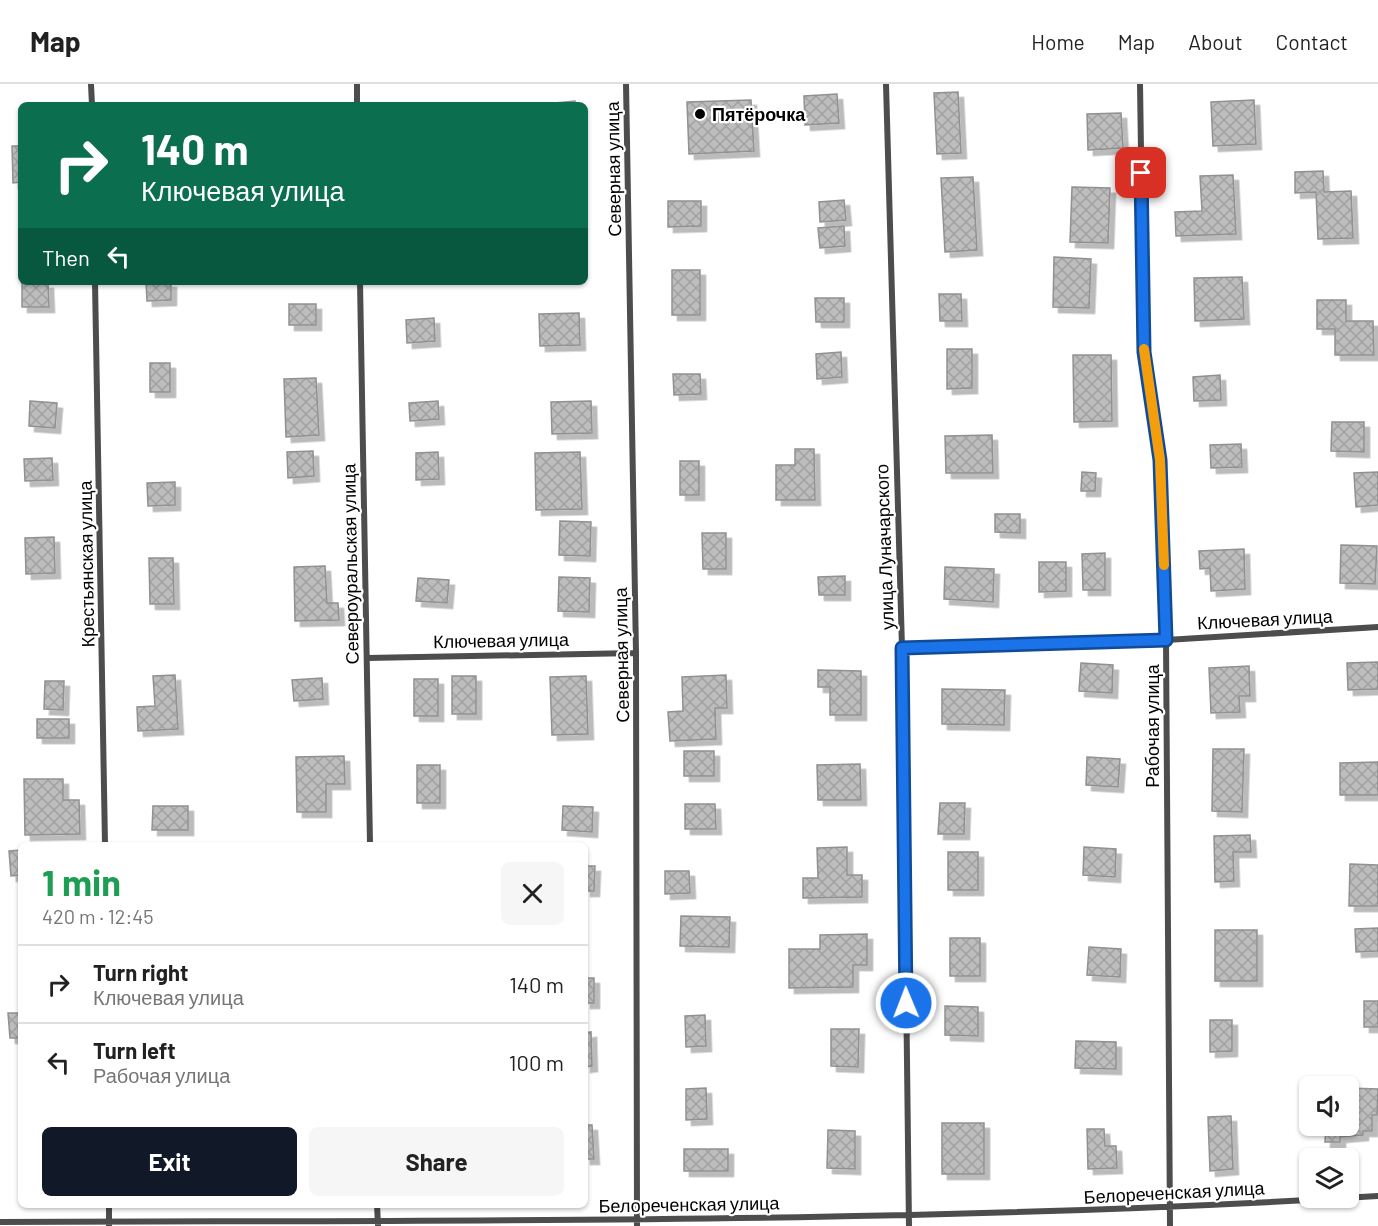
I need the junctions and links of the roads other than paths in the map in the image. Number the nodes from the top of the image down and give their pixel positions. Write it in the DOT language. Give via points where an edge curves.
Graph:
graph roads {
  1 [pos="91,84"];
  2 [pos="357,84"];
  3 [pos="626,84"];
  4 [pos="886,84"];
  5 [pos="1140,84"];
  6 [pos="92,102"];
  7 [pos="357,102"];
  8 [pos="95,285"];
  9 [pos="360,285"];
  10 [pos="1378,627"];
  11 [pos="1166,640"];
  12 [pos="902,648"];
  13 [pos="636,653"];
  14 [pos="367,658"];
  15 [pos="105,842"];
  16 [pos="370,842"];
  17 [pos="1378,1196"];
  18 [pos="109,1208"];
  19 [pos="1170,1209"];
  20 [pos="909,1216"];
  21 [pos="0,1222"];
  22 [pos="377,1223"];
  23 [pos="637,1223"];
  24 [pos="109,1224"];
  25 [pos="909,1226"];
  26 [pos="1170,1226"];
  1 -- 6 [label="street"];
  2 -- 7 [label="street"];
  3 -- 13 [label="street, Северная улица"];
  4 -- 12 [label="street, улица Луначарского"];
  5 -- 11 [label="street, Рабочая улица" via="1144,352 1160,460"];
  8 -- 15 [label="street, Крестьянская улица"];
  9 -- 14 [label="street, Североуральская улица"];
  10 -- 11 [label="street, Ключевая улица"];
  11 -- 12 [label="street, Ключевая улица"];
  11 -- 19 [label="street, Рабочая улица"];
  12 -- 20 [label="street, улица Луначарского"];
  13 -- 14 [label="street, Ключевая улица"];
  13 -- 23 [label="street, Северная улица"];
  14 -- 16 [label="street, Североуральская улица"];
  17 -- 19 [label="street, Белореченская улица"];
  18 -- 24 [label="street"];
  19 -- 20 [label="street, Белореченская улица"];
  19 -- 26 [label="street, Рабочая улица"];
  20 -- 23 [label="street, Белореченская улица"];
  20 -- 25 [label="street, улица Луначарского"];
  21 -- 24 [label="street, Белореченская улица"];
  22 -- 23 [label="street, Белореченская улица"];
  22 -- 24 [label="street, Белореченская улица"];
}
